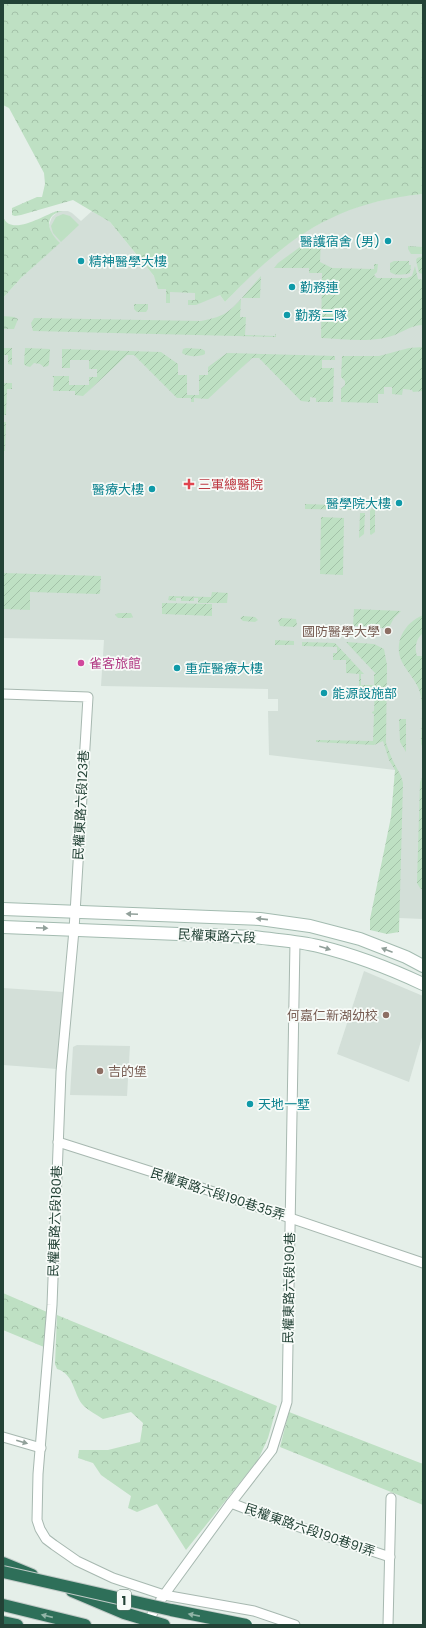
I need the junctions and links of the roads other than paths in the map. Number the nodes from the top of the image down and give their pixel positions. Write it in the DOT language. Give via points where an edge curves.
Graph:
graph roads {
  1 [pos="3,694"];
  2 [pos="3,909"];
  3 [pos="75,912"];
  4 [pos="3,927"];
  5 [pos="74,930"];
  6 [pos="295,942"];
  7 [pos="423,966"];
  8 [pos="423,984"];
  9 [pos="58,1142"];
  10 [pos="290,1218"];
  11 [pos="423,1263"];
  12 [pos="3,1437"];
  13 [pos="41,1448"];
  14 [pos="391,1498"];
  15 [pos="231,1502"];
  16 [pos="390,1557"];
  17 [pos="3,1563"];
  18 [pos="3,1572"];
  19 [pos="164,1595"];
  20 [pos="3,1605"];
  21 [pos="152,1614"];
  22 [pos="3,1622"];
  23 [pos="17,1625"];
  24 [pos="86,1625"];
  25 [pos="164,1625"];
  26 [pos="246,1625"];
  27 [pos="295,1625"];
  28 [pos="388,1625"];
  1 -- 3 [label="street, 民權東路六段123巷" via="88,697"];
  2 -- 3 [label="main road, 民權東路六段"];
  3 -- 5 [label="street, 民權東路六段180巷"];
  7 -- 3 [label="main road, 民權東路六段, one-way" via="360,939 310,926 260,919"];
  4 -- 5 [label="main road, 民權東路六段, one-way"];
  5 -- 6 [label="main road, 民權東路六段" via="254,937"];
  5 -- 9 [label="street, 民權東路六段180巷" via="61,1072"];
  6 -- 8 [label="main road, 民權東路六段, one-way" via="318,946 385,966"];
  6 -- 10 [label="street, 民權東路六段190巷"];
  9 -- 10 [label="street, 民權東路六段190巷35弄"];
  9 -- 13 [label="street, 民權東路六段180巷" via="52,1305"];
  10 -- 11 [label="street, 民權東路六段190巷35弄"];
  10 -- 15 [label="street, 民權東路六段190巷" via="286,1402 272,1450"];
  12 -- 13 [label="street, one-way"];
  13 -- 19 [label="street, 民權東路六段180巷" via="36,1510 40,1529 46,1538 78,1561 113,1578"];
  14 -- 16 [label="street"];
  15 -- 16 [label="street, 民權東路六段190巷91弄"];
  15 -- 19 [label="street, 民權東路六段190巷"];
  16 -- 28 [label="street"];
  17 -- 25 [label="highway" via="124,1612"];
  26 -- 18 [label="highway, 1, one-way, bridge"];
  19 -- 21 [label="street, 民權東路六段190巷"];
  19 -- 27 [label="street" via="254,1611"];
  24 -- 20 [label="highway, one-way"];
  22 -- 23 [label="highway"];
}
